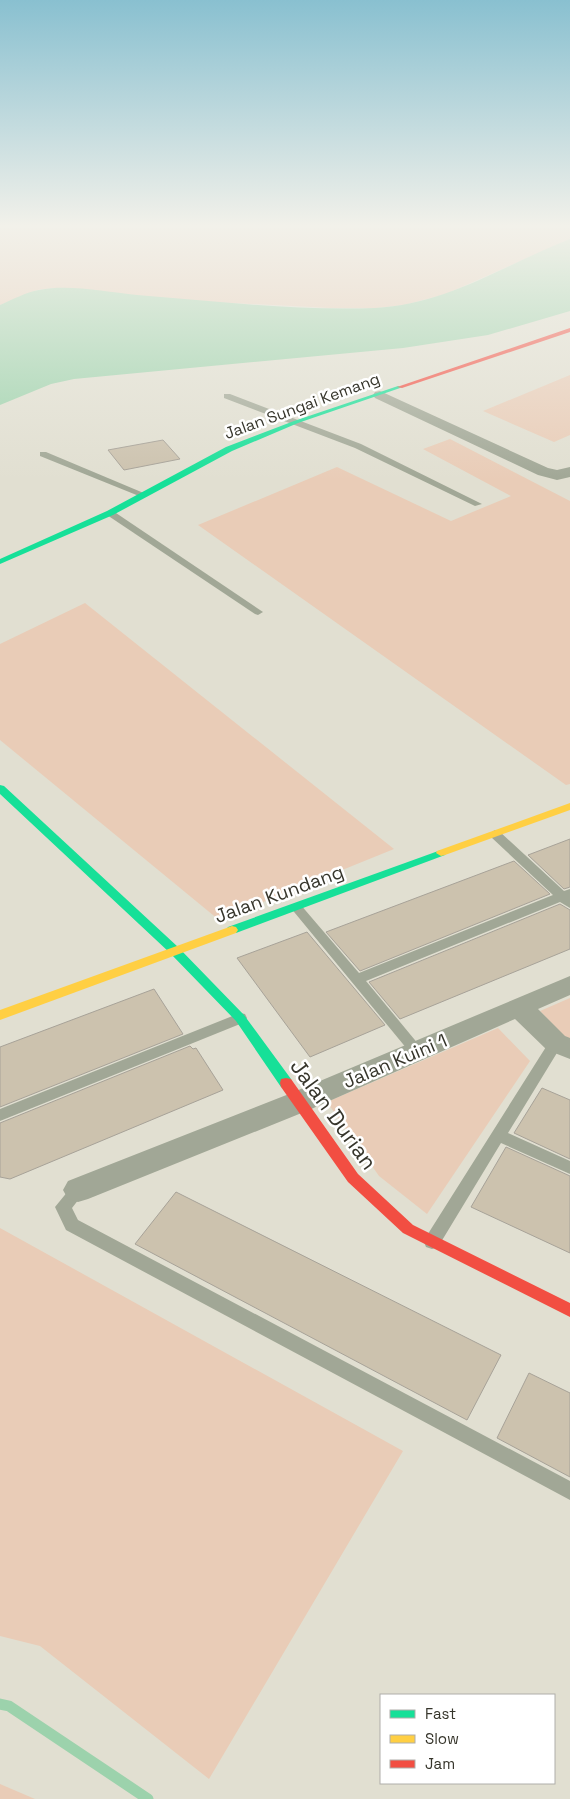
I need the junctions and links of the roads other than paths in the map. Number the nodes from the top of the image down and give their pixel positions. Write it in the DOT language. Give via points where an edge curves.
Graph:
graph roads {
  1 [pos="570,330"];
  2 [pos="380,395"];
  3 [pos="227,396"];
  4 [pos="296,422"];
  5 [pos="43,454"];
  6 [pos="570,472"];
  7 [pos="142,494"];
  8 [pos="478,504"];
  9 [pos="110,513"];
  10 [pos="0,562"];
  11 [pos="258,612"];
  12 [pos="0,788"];
  13 [pos="570,806"];
  14 [pos="495,834"];
  15 [pos="567,898"];
  16 [pos="296,907"];
  17 [pos="174,950"];
  18 [pos="357,979"];
  19 [pos="570,985"];
  20 [pos="519,1007"];
  21 [pos="0,1015"];
  22 [pos="240,1018"];
  23 [pos="563,1046"];
  24 [pos="417,1051"];
  25 [pos="299,1102"];
  26 [pos="0,1114"];
  27 [pos="498,1135"];
  28 [pos="570,1168"];
  29 [pos="78,1190"];
  30 [pos="432,1242"];
  31 [pos="570,1310"];
  32 [pos="570,1490"];
  1 -- 2 [label="street, Jalan Sungai Kemang"];
  2 -- 4 [label="street, Jalan Sungai Kemang"];
  2 -- 6 [label="street" via="543,472 557,475"];
  3 -- 4 [label="lane"];
  4 -- 7 [label="street, Jalan Sungai Kemang" via="229,449"];
  4 -- 8 [label="lane" via="358,446"];
  5 -- 7 [label="lane"];
  7 -- 9 [label="street, Jalan Sungai Kemang"];
  9 -- 10 [label="street, Jalan Sungai Kemang"];
  9 -- 11 [label="lane"];
  12 -- 17 [label="street, Jalan Durian"];
  13 -- 14 [label="street, Jalan Kundang"];
  14 -- 15 [label="lane"];
  14 -- 16 [label="street, Jalan Kundang"];
  15 -- 18 [label="lane"];
  16 -- 17 [label="street, Jalan Kundang"];
  16 -- 18 [label="lane"];
  17 -- 21 [label="street, Jalan Kundang"];
  17 -- 22 [label="street, Jalan Durian"];
  18 -- 24 [label="lane"];
  19 -- 20 [label="street, Jalan Kuini 1"];
  20 -- 23 [label="street"];
  20 -- 24 [label="street, Jalan Kuini 1"];
  22 -- 25 [label="street, Jalan Durian"];
  22 -- 26 [label="lane"];
  23 -- 27 [label="lane"];
  24 -- 25 [label="street, Jalan Kuini 1"];
  25 -- 29 [label="street, Jalan Kuini 1"];
  25 -- 30 [label="street, Jalan Durian" via="353,1178 408,1229"];
  27 -- 28 [label="lane"];
  27 -- 30 [label="lane"];
  29 -- 32 [label="lane" via="63,1207 72,1226"];
  30 -- 31 [label="street, Jalan Durian"];
}
